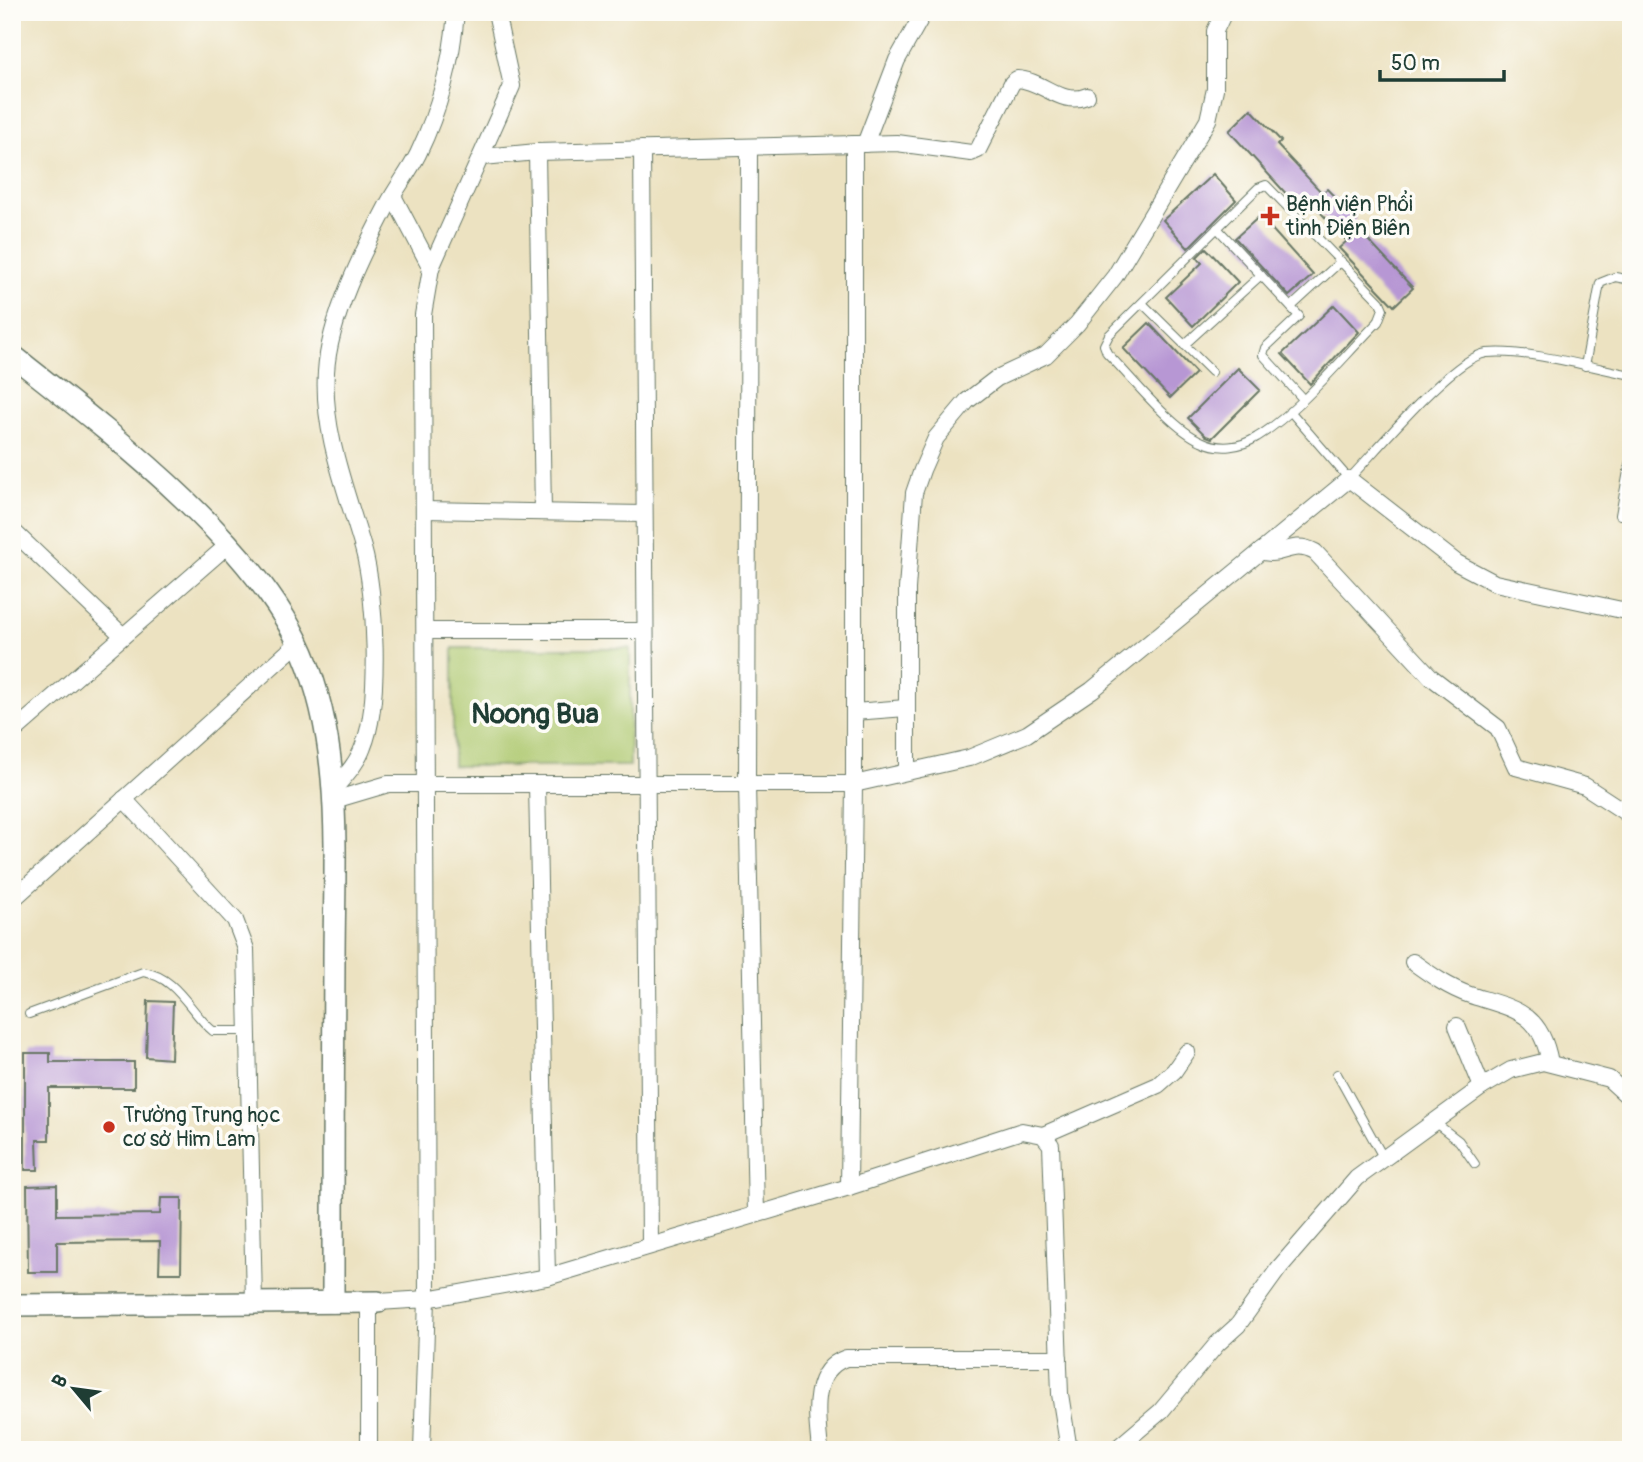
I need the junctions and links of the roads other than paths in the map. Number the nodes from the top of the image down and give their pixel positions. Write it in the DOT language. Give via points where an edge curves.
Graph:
graph roads {
  1 [pos="456,12"];
  2 [pos="496,12"];
  3 [pos="924,12"];
  4 [pos="1224,12"];
  5 [pos="1087,96"];
  6 [pos="859,144"];
  7 [pos="749,148"];
  8 [pos="642,149"];
  9 [pos="537,152"];
  10 [pos="483,157"];
  11 [pos="395,200"];
  12 [pos="1217,228"];
  13 [pos="1341,261"];
  14 [pos="431,268"];
  15 [pos="1261,275"];
  16 [pos="1631,280"];
  17 [pos="1142,303"];
  18 [pos="1291,307"];
  19 [pos="1184,345"];
  20 [pos="12,355"];
  21 [pos="1585,366"];
  22 [pos="1212,372"];
  23 [pos="1631,374"];
  24 [pos="1302,398"];
  25 [pos="1290,411"];
  26 [pos="1631,454"];
  27 [pos="1349,479"];
  28 [pos="424,510"];
  29 [pos="543,512"];
  30 [pos="643,514"];
  31 [pos="1620,516"];
  32 [pos="12,530"];
  33 [pos="229,544"];
  34 [pos="1261,551"];
  35 [pos="1631,612"];
  36 [pos="425,631"];
  37 [pos="644,631"];
  38 [pos="123,636"];
  39 [pos="298,643"];
  40 [pos="906,708"];
  41 [pos="854,712"];
  42 [pos="12,733"];
  43 [pos="907,771"];
  44 [pos="426,784"];
  45 [pos="537,784"];
  46 [pos="644,784"];
  47 [pos="747,784"];
  48 [pos="854,784"];
  49 [pos="333,795"];
  50 [pos="124,799"];
  51 [pos="1631,816"];
  52 [pos="12,900"];
  53 [pos="1413,962"];
  54 [pos="29,1014"];
  55 [pos="1457,1027"];
  56 [pos="248,1031"];
  57 [pos="1187,1052"];
  58 [pos="1550,1063"];
  59 [pos="1337,1074"];
  60 [pos="1482,1087"];
  61 [pos="1631,1098"];
  62 [pos="1433,1121"];
  63 [pos="1043,1135"];
  64 [pos="1383,1157"];
  65 [pos="1475,1164"];
  66 [pos="849,1187"];
  67 [pos="756,1214"];
  68 [pos="650,1245"];
  69 [pos="547,1277"];
  70 [pos="427,1299"];
  71 [pos="254,1302"];
  72 [pos="333,1302"];
  73 [pos="373,1302"];
  74 [pos="12,1305"];
  75 [pos="1059,1358"];
  76 [pos="369,1450"];
  77 [pos="422,1450"];
  78 [pos="820,1450"];
  79 [pos="1069,1450"];
  80 [pos="1115,1450"];
  1 -- 11 [label="street" via="450,70 441,98"];
  2 -- 10 [label="street" via="512,86"];
  3 -- 6 [label="street"];
  4 -- 40 [label="street" via="1215,31 1215,89 1208,120 1115,276 1046,355 997,378 967,401 936,438 914,493"];
  5 -- 6 [label="street" via="1069,100 1017,79 978,150 971,153 924,145"];
  6 -- 7 [label="street"];
  6 -- 41 [label="street"];
  7 -- 8 [label="street"];
  7 -- 47 [label="street"];
  8 -- 9 [label="street"];
  8 -- 30 [label="street"];
  9 -- 10 [label="street"];
  9 -- 29 [label="street"];
  10 -- 14 [label="street"];
  11 -- 14 [label="street"];
  11 -- 49 [label="street" via="351,284 332,337 326,372 335,449 373,592 369,726 364,746"];
  12 -- 13 [label="lane" via="1266,185"];
  12 -- 15 [label="lane"];
  12 -- 17 [label="lane"];
  13 -- 18 [label="lane"];
  13 -- 24 [label="lane" via="1380,302 1381,315"];
  14 -- 28 [label="street" via="423,315"];
  15 -- 18 [label="lane"];
  15 -- 19 [label="lane"];
  16 -- 21 [label="lane" via="1615,277 1600,283"];
  17 -- 19 [label="lane"];
  17 -- 25 [label="lane" via="1104,345 1182,430 1222,447 1238,445 1256,438"];
  18 -- 24 [label="lane" via="1298,319 1263,355"];
  19 -- 22 [label="lane"];
  20 -- 33 [label="street" via="86,414"];
  21 -- 23 [label="lane"];
  21 -- 27 [label="lane" via="1526,356 1476,355 1451,372"];
  24 -- 25 [label="lane"];
  25 -- 27 [label="lane"];
  26 -- 31 [label="lane"];
  27 -- 34 [label="street"];
  27 -- 35 [label="street" via="1457,563 1495,583"];
  28 -- 29 [label="street"];
  28 -- 36 [label="street"];
  29 -- 30 [label="street"];
  30 -- 37 [label="street"];
  32 -- 38 [label="street"];
  33 -- 38 [label="street"];
  33 -- 39 [label="street"];
  34 -- 43 [label="street" via="1092,690 1027,734 969,758"];
  34 -- 51 [label="street" via="1301,546 1315,552 1431,677 1498,728 1516,767 1585,786"];
  36 -- 37 [label="street"];
  36 -- 44 [label="street"];
  37 -- 46 [label="street"];
  38 -- 42 [label="street"];
  39 -- 49 [label="street" via="323,715"];
  39 -- 50 [label="street"];
  40 -- 41 [label="street"];
  40 -- 43 [label="street"];
  41 -- 48 [label="street"];
  43 -- 48 [label="street"];
  44 -- 45 [label="street"];
  44 -- 49 [label="street" via="388,784"];
  44 -- 70 [label="street"];
  45 -- 46 [label="street"];
  45 -- 69 [label="street"];
  46 -- 47 [label="street"];
  46 -- 68 [label="street"];
  47 -- 48 [label="street"];
  47 -- 67 [label="street"];
  48 -- 66 [label="street"];
  49 -- 72 [label="street"];
  50 -- 52 [label="street"];
  50 -- 56 [label="street" via="235,920 246,949"];
  53 -- 58 [label="street" via="1455,989 1520,1011 1542,1033"];
  54 -- 56 [label="lane" via="143,972 163,980 192,1004 213,1031"];
  55 -- 60 [label="street"];
  56 -- 71 [label="street"];
  57 -- 63 [label="street" via="1158,1085"];
  58 -- 60 [label="street" via="1511,1070"];
  58 -- 61 [label="street" via="1609,1079"];
  59 -- 64 [label="lane"];
  60 -- 62 [label="street"];
  62 -- 64 [label="street"];
  62 -- 65 [label="lane" via="1458,1141"];
  63 -- 66 [label="street" via="1022,1131"];
  63 -- 75 [label="street" via="1051,1145"];
  64 -- 80 [label="street" via="1348,1188 1279,1268 1238,1325 1217,1343 1161,1411"];
  66 -- 67 [label="street"];
  67 -- 68 [label="street"];
  68 -- 69 [label="street"];
  69 -- 70 [label="street"];
  70 -- 73 [label="street"];
  70 -- 77 [label="street"];
  71 -- 72 [label="street"];
  71 -- 74 [label="street"];
  72 -- 73 [label="street"];
  73 -- 76 [label="street"];
  75 -- 78 [label="street" via="846,1358 829,1367 817,1397"];
  75 -- 79 [label="street"];
}
